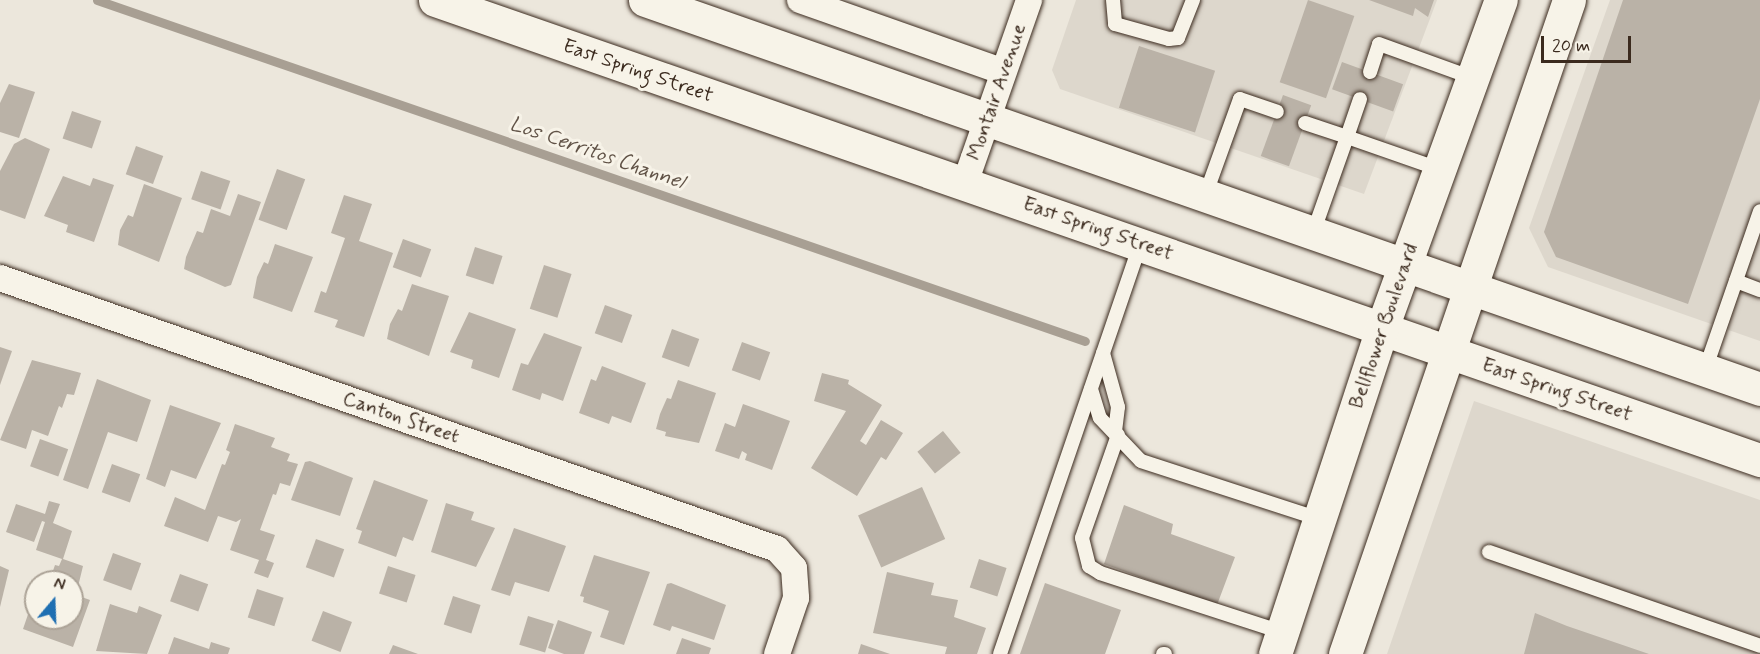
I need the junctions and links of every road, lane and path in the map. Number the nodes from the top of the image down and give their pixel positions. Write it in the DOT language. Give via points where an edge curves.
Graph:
graph roads {
  1 [pos="435,0"];
  2 [pos="645,0"];
  3 [pos="800,0"];
  4 [pos="1029,0"];
  5 [pos="1113,0"];
  6 [pos="1193,0"];
  7 [pos="1501,0"];
  8 [pos="1569,0"];
  9 [pos="1002,71"];
  10 [pos="1370,72"];
  11 [pos="1473,78"];
  12 [pos="1360,99"];
  13 [pos="1277,112"];
  14 [pos="986,121"];
  15 [pos="1305,123"];
  16 [pos="1347,138"];
  17 [pos="1439,169"];
  18 [pos="965,183"];
  19 [pos="1205,198"];
  20 [pos="1759,216"];
  21 [pos="1312,235"];
  22 [pos="1140,244"];
  23 [pos="1403,267"];
  24 [pos="0,278"];
  25 [pos="1736,281"];
  26 [pos="1470,289"];
  27 [pos="1760,290"];
  28 [pos="1382,328"];
  29 [pos="1103,353"];
  30 [pos="1449,353"];
  31 [pos="1705,370"];
  32 [pos="1091,389"];
  33 [pos="1760,389"];
  34 [pos="1116,432"];
  35 [pos="1760,460"];
  36 [pos="1320,519"];
  37 [pos="1489,552"];
  38 [pos="1278,643"];
  39 [pos="1760,646"];
  40 [pos="777,654"];
  41 [pos="1000,654"];
  42 [pos="1345,654"];
  1 -- 18 [label="main road, East Spring Street"];
  2 -- 14 [label="main road"];
  3 -- 9 [label="street"];
  4 -- 9 [label="street, Montair Avenue"];
  5 -- 6 [label="lane" via="1114,24 1168,39 1178,38"];
  7 -- 11 [label="main road, Bellflower Boulevard"];
  8 -- 26 [label="main road"];
  9 -- 14 [label="street, Montair Avenue"];
  10 -- 11 [label="lane" via="1379,45"];
  11 -- 17 [label="main road, Bellflower Boulevard"];
  12 -- 16 [label="lane"];
  13 -- 19 [label="lane" via="1240,99"];
  14 -- 18 [label="street, Montair Avenue"];
  14 -- 19 [label="main road"];
  15 -- 16 [label="lane"];
  16 -- 17 [label="lane"];
  16 -- 21 [label="lane"];
  17 -- 23 [label="main road, Bellflower Boulevard"];
  18 -- 22 [label="main road, East Spring Street"];
  19 -- 21 [label="main road"];
  20 -- 25 [label="lane"];
  21 -- 23 [label="main road"];
  22 -- 28 [label="main road, East Spring Street"];
  22 -- 29 [label="lane"];
  23 -- 26 [label="main road"];
  23 -- 28 [label="main road, Bellflower Boulevard"];
  24 -- 40 [label="street, Canton Street" via="777,549 794,568 796,598"];
  25 -- 27 [label="lane"];
  25 -- 31 [label="lane"];
  26 -- 30 [label="main road"];
  26 -- 31 [label="main road"];
  28 -- 30 [label="main road, East Spring Street"];
  28 -- 36 [label="main road, Bellflower Boulevard"];
  29 -- 32 [label="lane"];
  29 -- 34 [label="lane" via="1118,407"];
  30 -- 35 [label="main road, East Spring Street"];
  30 -- 42 [label="main road"];
  31 -- 33 [label="main road"];
  32 -- 34 [label="lane" via="1100,418"];
  32 -- 41 [label="lane"];
  34 -- 36 [label="lane" via="1141,461"];
  34 -- 38 [label="lane" via="1082,538 1089,566"];
  36 -- 38 [label="main road, Bellflower Boulevard"];
  37 -- 39 [label="lane"];
}
